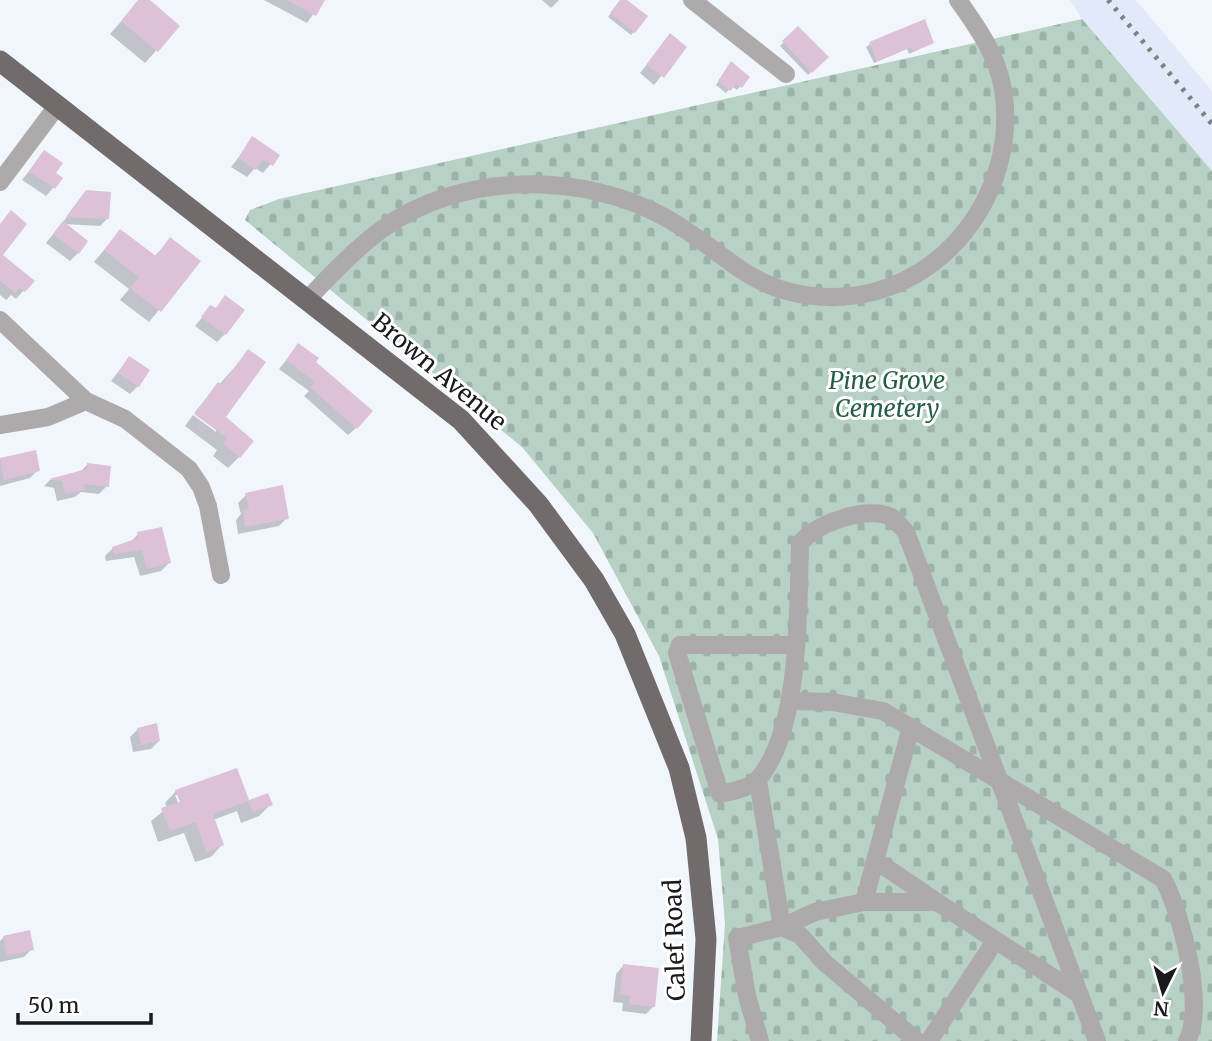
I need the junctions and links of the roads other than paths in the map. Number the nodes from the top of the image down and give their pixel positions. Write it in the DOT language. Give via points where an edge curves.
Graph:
graph roads {
  1 [pos="692,0"];
  2 [pos="958,0"];
  3 [pos="0,61"];
  4 [pos="786,74"];
  5 [pos="57,106"];
  6 [pos="0,183"];
  7 [pos="308,299"];
  8 [pos="0,320"];
  9 [pos="86,401"];
  10 [pos="0,425"];
  11 [pos="221,575"];
  12 [pos="796,645"];
  13 [pos="791,701"];
  14 [pos="911,727"];
  15 [pos="758,781"];
  16 [pos="1004,785"];
  17 [pos="696,838"];
  18 [pos="876,860"];
  19 [pos="864,902"];
  20 [pos="937,902"];
  21 [pos="782,927"];
  22 [pos="737,938"];
  23 [pos="706,939"];
  24 [pos="995,941"];
  25 [pos="1080,995"];
  26 [pos="701,1041"];
  27 [pos="760,1041"];
  28 [pos="917,1041"];
  29 [pos="929,1041"];
  30 [pos="1097,1041"];
  31 [pos="1187,1041"];
  1 -- 4 [label="street"];
  2 -- 7 [label="street" via="997,67 1005,108 1004,149 993,188 973,223 929,266 894,286 854,296 793,293 755,280 668,219 630,201 590,190 528,185 464,193 409,214 382,229"];
  3 -- 5 [label="main road, Brown Avenue"];
  5 -- 6 [label="street"];
  5 -- 7 [label="main road, Brown Avenue"];
  7 -- 17 [label="main road, Brown Avenue" via="461,420 567,539 625,634 679,768"];
  8 -- 9 [label="street"];
  9 -- 10 [label="street" via="48,417"];
  9 -- 11 [label="street" via="125,419 189,470 208,506"];
  12 -- 13 [label="street"];
  12 -- 15 [label="street" via="680,645 677,653 720,794"];
  12 -- 16 [label="street" via="800,544 806,534 825,524 872,513 891,517 906,533"];
  13 -- 14 [label="street" via="864,706"];
  13 -- 15 [label="street"];
  14 -- 16 [label="street"];
  14 -- 18 [label="street"];
  15 -- 21 [label="street"];
  16 -- 25 [label="street"];
  16 -- 31 [label="street" via="1163,879 1174,900 1191,982 1193,1013"];
  17 -- 23 [label="main road, Calef Road"];
  18 -- 19 [label="street"];
  18 -- 20 [label="street"];
  19 -- 20 [label="street"];
  19 -- 21 [label="street" via="816,912"];
  20 -- 24 [label="street"];
  21 -- 22 [label="street"];
  21 -- 28 [label="street" via="800,934 824,962"];
  22 -- 23 [label="street"];
  22 -- 27 [label="street"];
  23 -- 26 [label="main road, Calef Road"];
  24 -- 25 [label="street"];
  24 -- 29 [label="street"];
  25 -- 30 [label="street"];
}
